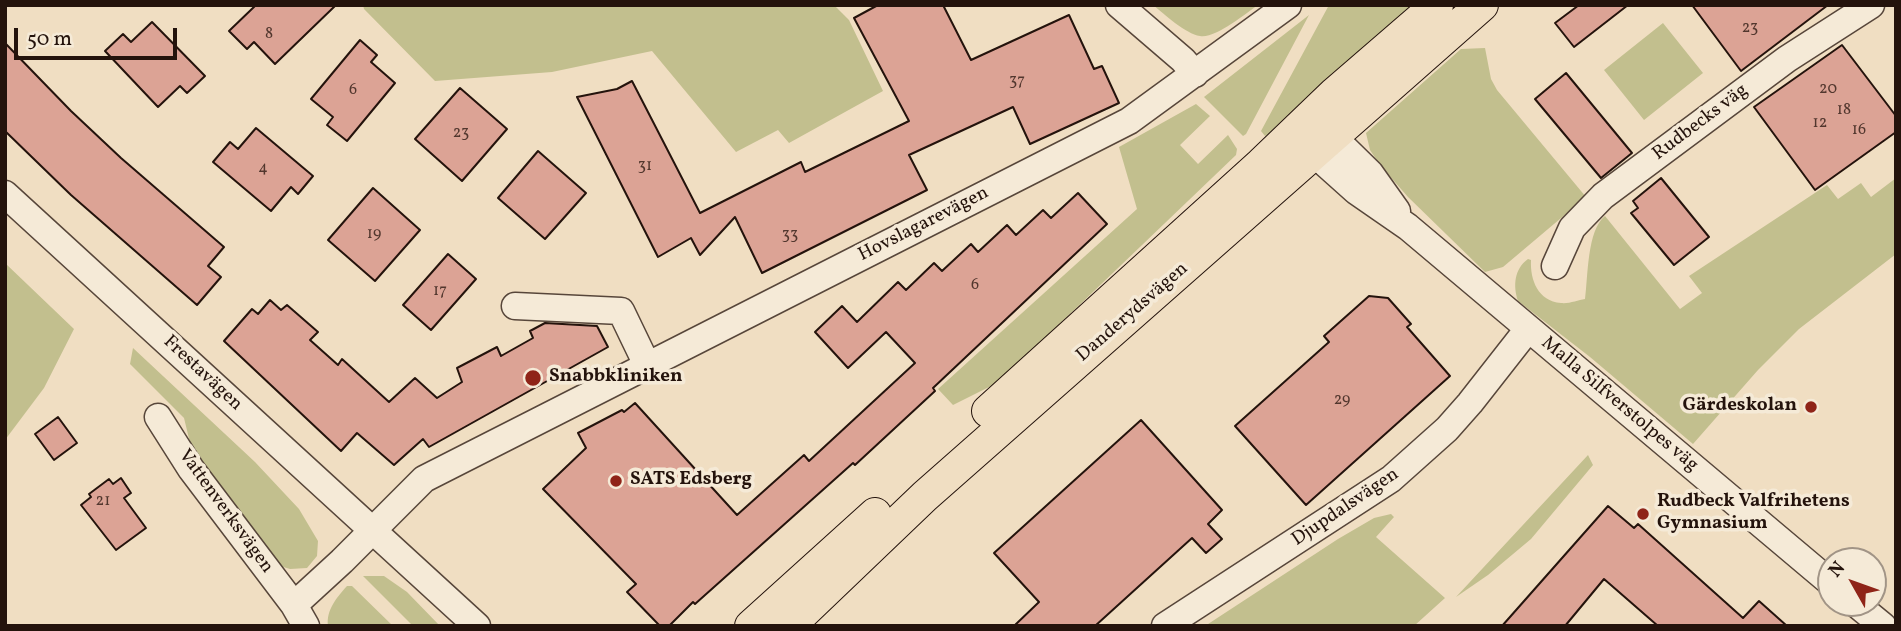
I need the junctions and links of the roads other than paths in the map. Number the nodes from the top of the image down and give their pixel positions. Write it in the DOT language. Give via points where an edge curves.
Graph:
graph roads {
  1 [pos="1119,5"];
  2 [pos="1288,5"];
  3 [pos="1437,5"];
  4 [pos="1482,5"];
  5 [pos="1871,5"];
  6 [pos="1195,74"];
  7 [pos="1313,135"];
  8 [pos="5,194"];
  9 [pos="1555,266"];
  10 [pos="515,306"];
  11 [pos="1528,329"];
  12 [pos="647,365"];
  13 [pos="158,417"];
  14 [pos="372,530"];
  15 [pos="399,555"];
  16 [pos="1817,571"];
  17 [pos="300,615"];
  18 [pos="461,626"];
  19 [pos="477,626"];
  20 [pos="751,626"];
  21 [pos="789,626"];
  22 [pos="1165,626"];
  1 -- 6 [label="street"];
  2 -- 6 [label="street, Hovslagarevägen"];
  3 -- 7 [label="main road, Danderydsvägen"];
  4 -- 7 [label="main road, Danderydsvägen"];
  5 -- 9 [label="street, Rudbecks väg" via="1787,59 1604,196 1572,228"];
  6 -- 12 [label="street, Hovslagarevägen" via="1129,121"];
  7 -- 11 [label="street, Malla Silfverstolpes väg" via="1356,191 1408,227"];
  7 -- 20 [label="main road, Danderydsvägen"];
  7 -- 21 [label="main road, Danderydsvägen"];
  8 -- 14 [label="street, Frestavägen"];
  10 -- 12 [label="street" via="621,311"];
  11 -- 16 [label="street, Malla Silfverstolpes väg"];
  11 -- 22 [label="street, Djupdalsvägen" via="1462,412 1391,479"];
  12 -- 14 [label="street, Hovslagarevägen" via="424,479"];
  13 -- 17 [label="street, Vattenverksvägen"];
  14 -- 15 [label="street, Frestavägen"];
  14 -- 17 [label="street, Vattenverksvägen"];
  15 -- 18 [label="street, Frestavägen"];
  15 -- 19 [label="street, Frestavägen"];
}
